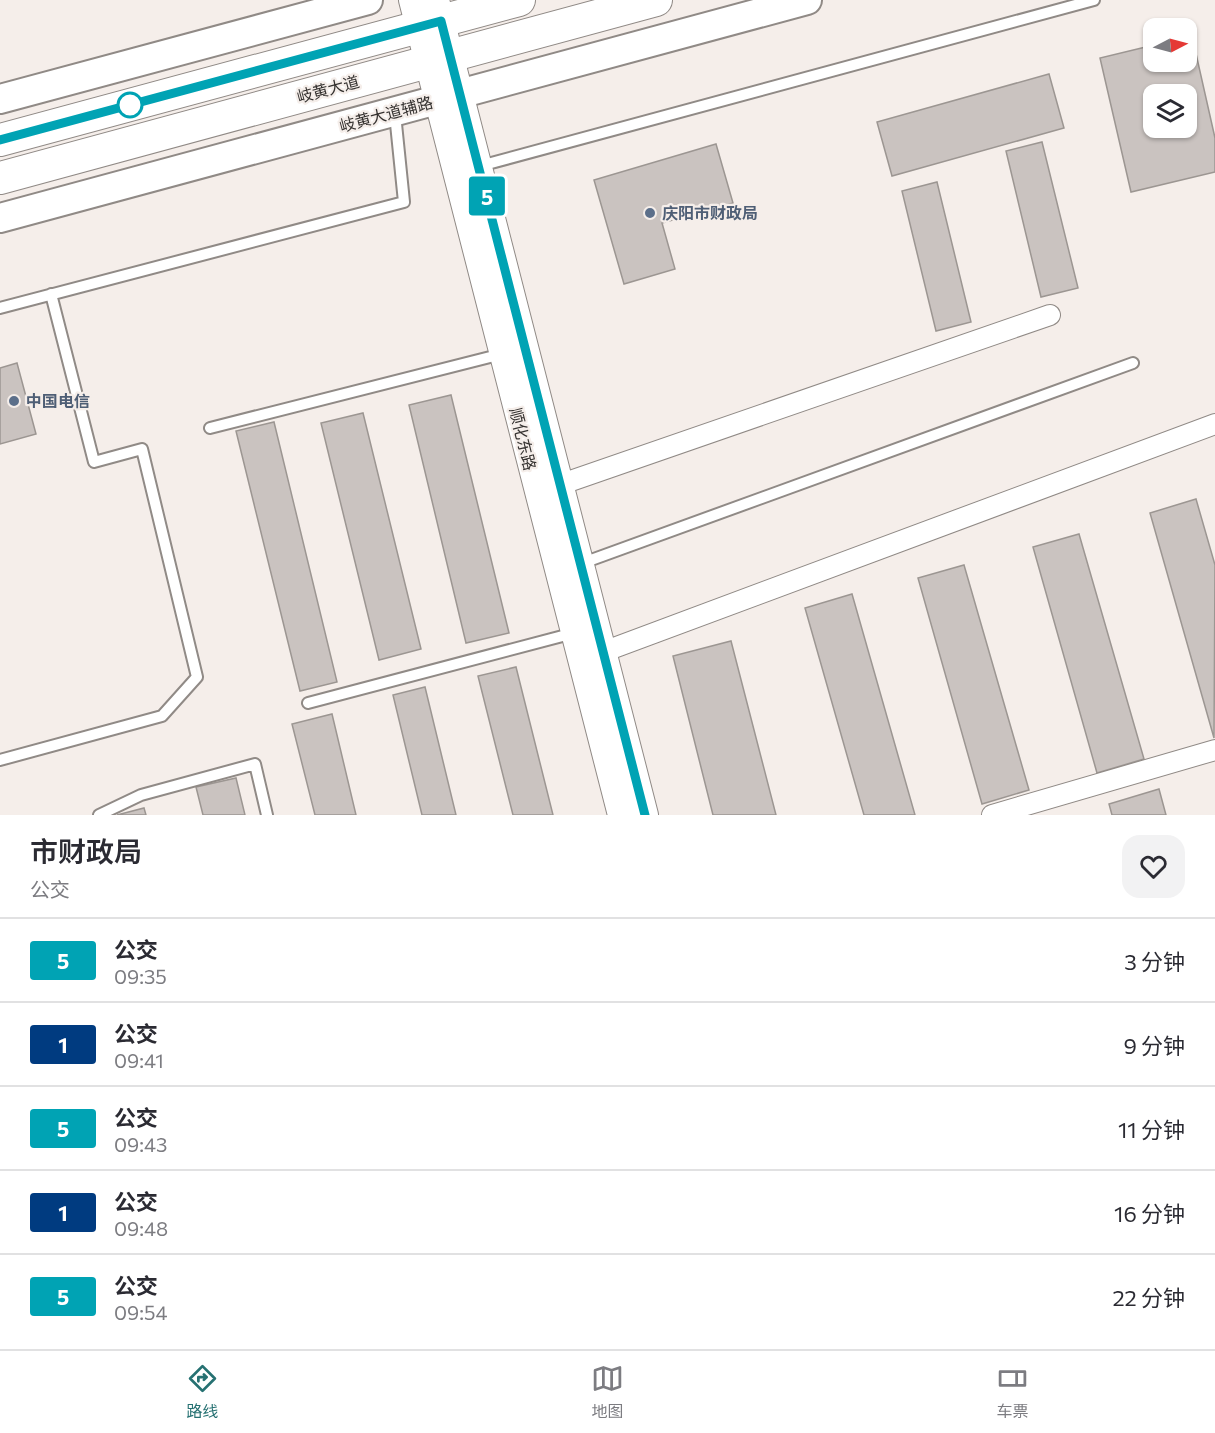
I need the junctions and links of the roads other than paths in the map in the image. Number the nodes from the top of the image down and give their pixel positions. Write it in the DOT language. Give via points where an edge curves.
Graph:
graph roads {
  1 [pos="368,0"];
  2 [pos="519,0"];
  3 [pos="656,0"];
  4 [pos="807,0"];
  5 [pos="1095,0"];
  6 [pos="427,12"];
  7 [pos="440,59"];
  8 [pos="449,97"];
  9 [pos="0,99"];
  10 [pos="394,112"];
  11 [pos="0,140"];
  12 [pos="480,166"];
  13 [pos="0,178"];
  14 [pos="0,218"];
  15 [pos="51,294"];
  16 [pos="0,308"];
  17 [pos="1050,315"];
  18 [pos="502,354"];
  19 [pos="1133,363"];
  20 [pos="1215,424"];
  21 [pos="210,428"];
  22 [pos="559,485"];
  23 [pos="579,564"];
  24 [pos="574,633"];
  25 [pos="603,652"];
  26 [pos="308,703"];
  27 [pos="1215,750"];
  28 [pos="0,760"];
  29 [pos="99,815"];
  30 [pos="267,815"];
  31 [pos="621,815"];
  32 [pos="645,815"];
  33 [pos="992,815"];
  1 -- 9 [label="main road"];
  2 -- 6 [label="main road"];
  3 -- 7 [label="main road, 岐黄大道"];
  4 -- 8 [label="main road, 岐黄大道辅路"];
  5 -- 12 [label="lane"];
  6 -- 7 [label="street, 顺化东路"];
  6 -- 11 [label="main road"];
  7 -- 8 [label="street, 顺化东路"];
  7 -- 13 [label="main road, 岐黄大道"];
  8 -- 10 [label="main road, 岐黄大道辅路"];
  8 -- 12 [label="street, 顺化东路"];
  8 -- 18 [label="street, 顺化东路"];
  10 -- 14 [label="main road, 岐黄大道辅路"];
  10 -- 15 [label="lane" via="405,202"];
  12 -- 22 [label="street, 顺化东路"];
  15 -- 16 [label="lane"];
  15 -- 28 [label="lane" via="94,462 142,449 197,677 162,716"];
  17 -- 22 [label="street"];
  18 -- 21 [label="lane"];
  18 -- 24 [label="street, 顺化东路"];
  19 -- 23 [label="lane"];
  20 -- 25 [label="street"];
  22 -- 23 [label="street, 顺化东路"];
  23 -- 25 [label="street, 顺化东路"];
  24 -- 26 [label="lane"];
  24 -- 31 [label="street, 顺化东路"];
  25 -- 32 [label="street, 顺化东路"];
  27 -- 33 [label="street"];
  29 -- 30 [label="lane" via="141,795 255,764"];
}
